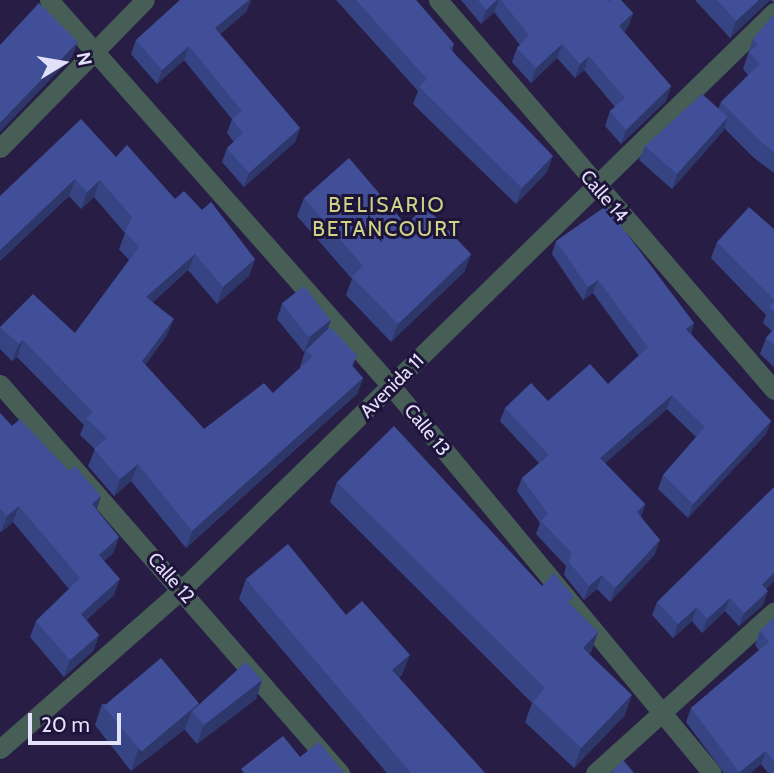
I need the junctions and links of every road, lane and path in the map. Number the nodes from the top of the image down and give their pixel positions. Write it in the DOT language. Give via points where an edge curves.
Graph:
graph roads {
  1 [pos="49,0"];
  2 [pos="145,0"];
  3 [pos="438,0"];
  4 [pos="774,12"];
  5 [pos="92,51"];
  6 [pos="0,148"];
  7 [pos="593,185"];
  8 [pos="0,384"];
  9 [pos="392,387"];
  10 [pos="774,390"];
  11 [pos="181,590"];
  12 [pos="774,611"];
  13 [pos="663,716"];
  14 [pos="0,749"];
  15 [pos="340,773"];
  16 [pos="595,773"];
  17 [pos="712,773"];
  1 -- 5 [label="street, Calle 13"];
  2 -- 5 [label="street"];
  3 -- 7 [label="street, Calle 14"];
  4 -- 7 [label="street, Avenida 11"];
  5 -- 6 [label="street"];
  5 -- 9 [label="street, Calle 13"];
  7 -- 9 [label="street, Avenida 11"];
  7 -- 10 [label="street, Calle 14"];
  8 -- 11 [label="street, Calle 12"];
  9 -- 11 [label="street, Avenida 11"];
  9 -- 13 [label="street, Calle 13"];
  11 -- 14 [label="street, Avenida 11"];
  11 -- 15 [label="street, Calle 12"];
  12 -- 13 [label="street"];
  13 -- 16 [label="street"];
  13 -- 17 [label="street, Calle 13"];
}
